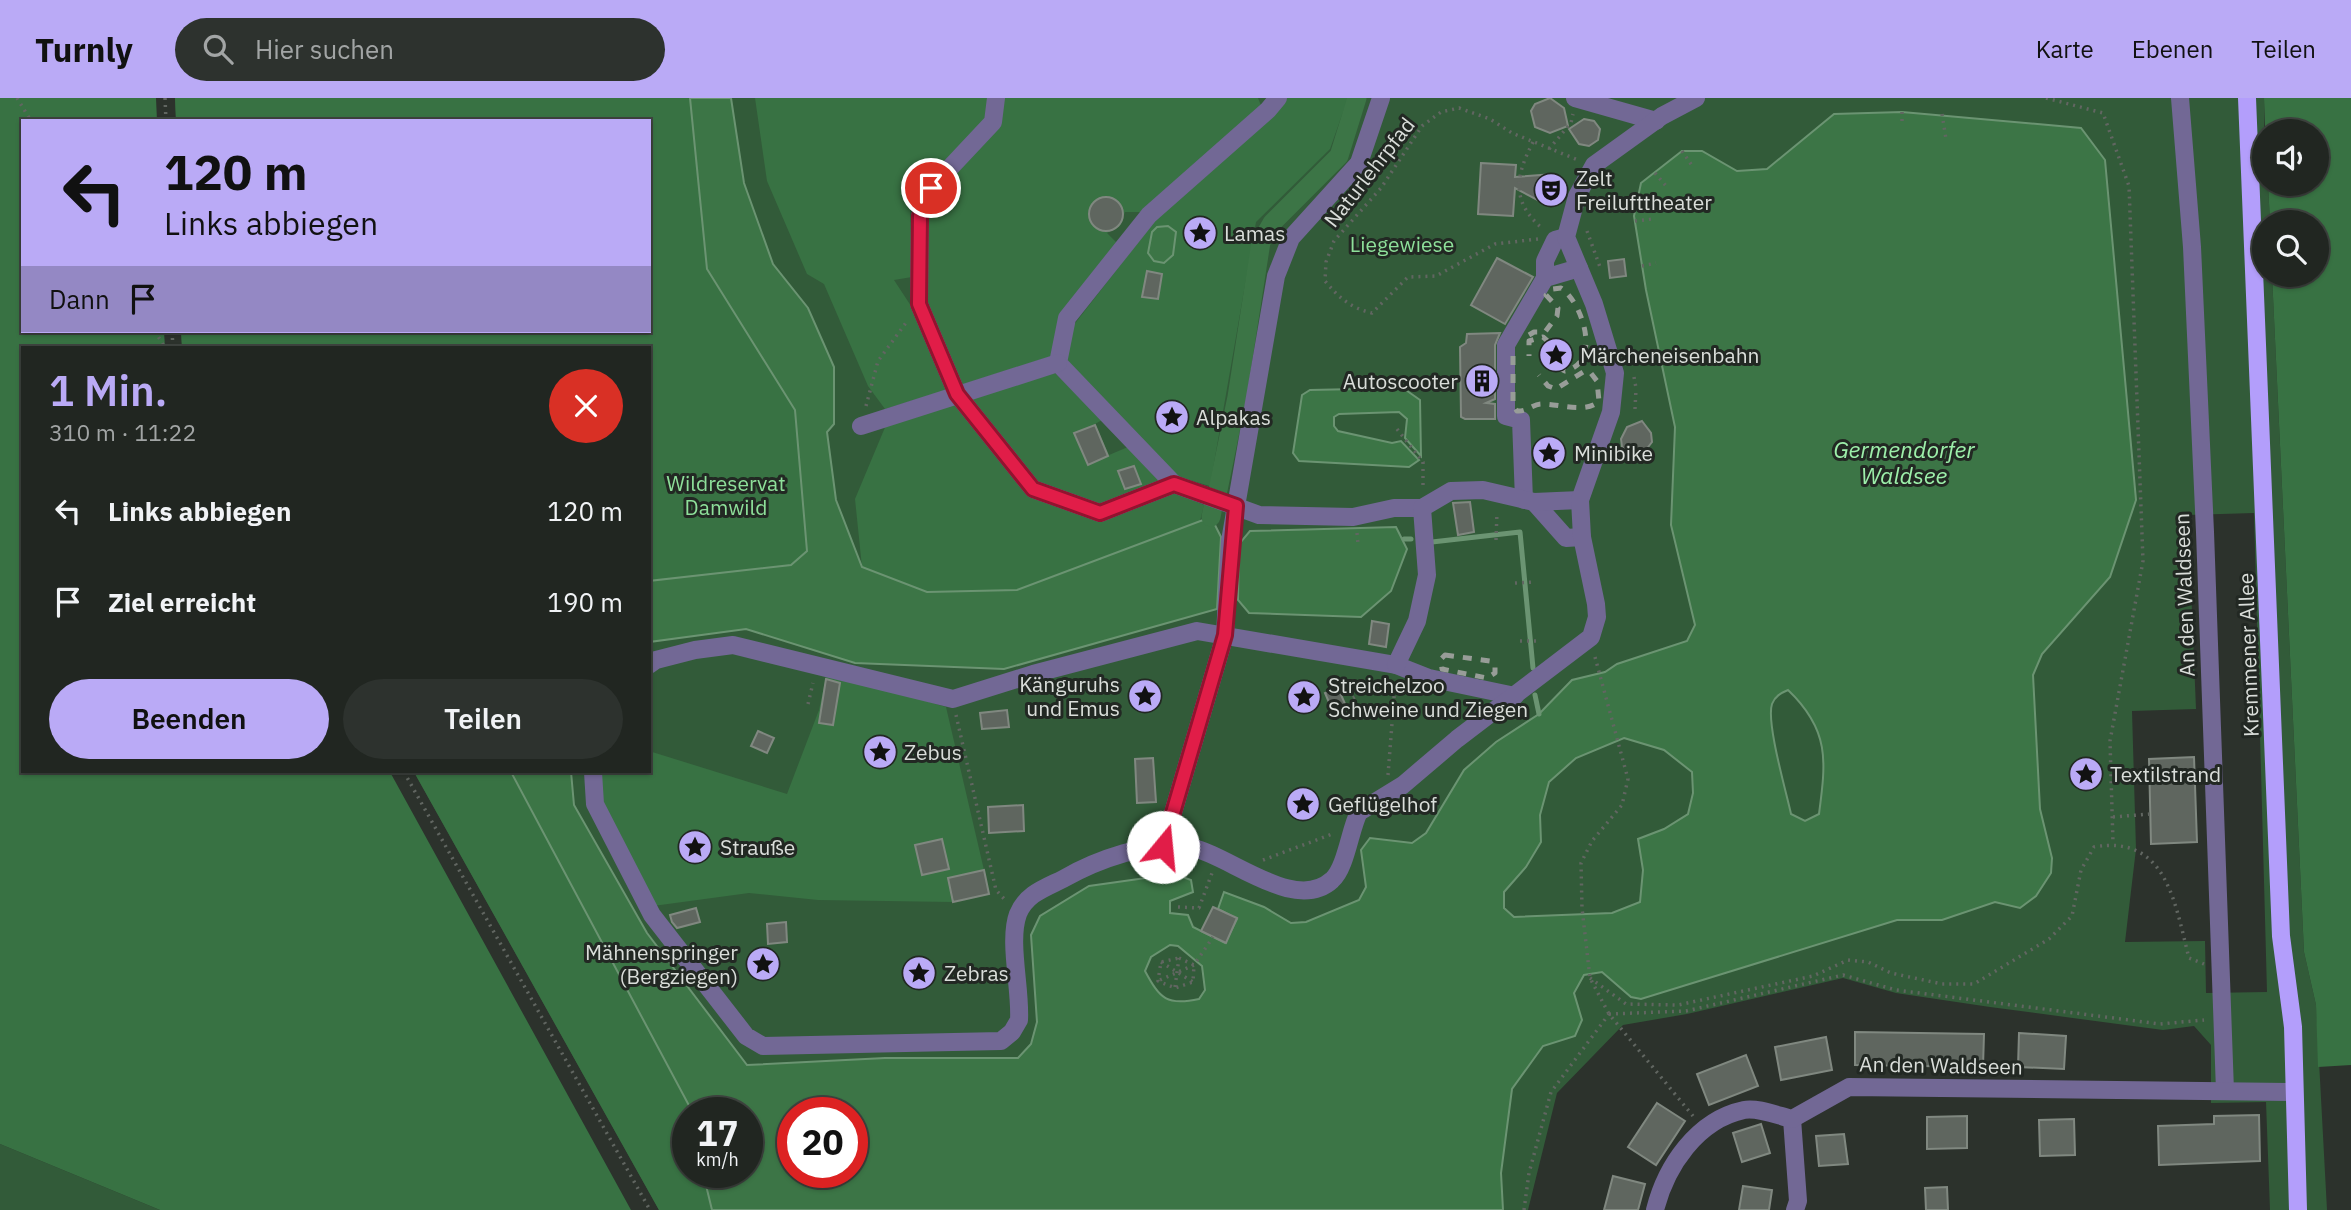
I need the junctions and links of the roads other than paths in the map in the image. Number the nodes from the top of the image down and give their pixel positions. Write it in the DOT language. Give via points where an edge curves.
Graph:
graph roads {
  1 [pos="996,98"];
  2 [pos="1278,98"];
  3 [pos="1381,98"];
  4 [pos="1577,98"];
  5 [pos="1696,98"];
  6 [pos="2180,98"];
  7 [pos="2247,98"];
  8 [pos="1656,121"];
  9 [pos="1561,238"];
  10 [pos="1579,268"];
  11 [pos="1545,278"];
  12 [pos="1058,363"];
  13 [pos="957,394"];
  14 [pos="861,426"];
  15 [pos="1174,484"];
  16 [pos="1580,499"];
  17 [pos="1529,501"];
  18 [pos="1236,506"];
  19 [pos="1422,508"];
  20 [pos="1582,537"];
  21 [pos="1225,635"];
  22 [pos="651,664"];
  23 [pos="1396,665"];
  24 [pos="1515,696"];
  25 [pos="593,773"];
  26 [pos="1163,847"];
  27 [pos="2225,1091"];
  28 [pos="2293,1092"];
  29 [pos="1792,1119"];
  30 [pos="1655,1210"];
  31 [pos="1795,1210"];
  32 [pos="2298,1210"];
  1 -- 13 [label="street" via="993,122 931,188 920,216 919,304"];
  2 -- 12 [label="street" via="1149,215 1067,318"];
  3 -- 18 [label="street" via="1359,163 1291,238 1276,276"];
  4 -- 8 [label="street"];
  5 -- 8 [label="street"];
  6 -- 27 [label="street, An den Waldseen" via="2202,464"];
  7 -- 28 [label="main road, Kremmener Allee" via="2281,936 2293,1027"];
  8 -- 9 [label="street" via="1594,165"];
  9 -- 10 [label="street"];
  9 -- 11 [label="street" via="1545,261"];
  10 -- 11 [label="street"];
  10 -- 16 [label="street" via="1615,373 1611,412"];
  11 -- 17 [label="street" via="1506,345 1506,416 1521,420"];
  12 -- 13 [label="street"];
  12 -- 15 [label="street"];
  13 -- 14 [label="street"];
  13 -- 15 [label="street" via="1033,489 1100,513"];
  15 -- 18 [label="street"];
  16 -- 17 [label="street"];
  16 -- 20 [label="street"];
  17 -- 19 [label="street" via="1483,491 1451,491"];
  17 -- 20 [label="street" via="1566,538"];
  18 -- 19 [label="street" via="1259,514 1353,517 1394,508"];
  18 -- 21 [label="street"];
  19 -- 23 [label="street" via="1427,575 1418,621"];
  20 -- 24 [label="street" via="1596,604 1591,637"];
  21 -- 22 [label="street" via="1197,631 1172,635 953,699 733,645 695,650"];
  21 -- 23 [label="street"];
  21 -- 26 [label="street"];
  23 -- 24 [label="street" via="1429,678"];
  24 -- 26 [label="street" via="1404,785 1359,812 1340,870 1320,887 1301,892 1281,887 1190,847"];
  25 -- 26 [label="street" via="595,804 652,915 746,1036 763,1046 1000,1041 1019,1020 1015,929 1028,898 1097,860"];
  27 -- 28 [label="street, An den Waldseen"];
  27 -- 29 [label="street, An den Waldseen" via="1849,1087"];
  28 -- 32 [label="main road, Kremmener Allee"];
  29 -- 30 [label="street" via="1745,1109 1703,1128 1678,1155"];
  29 -- 31 [label="street"];
}
